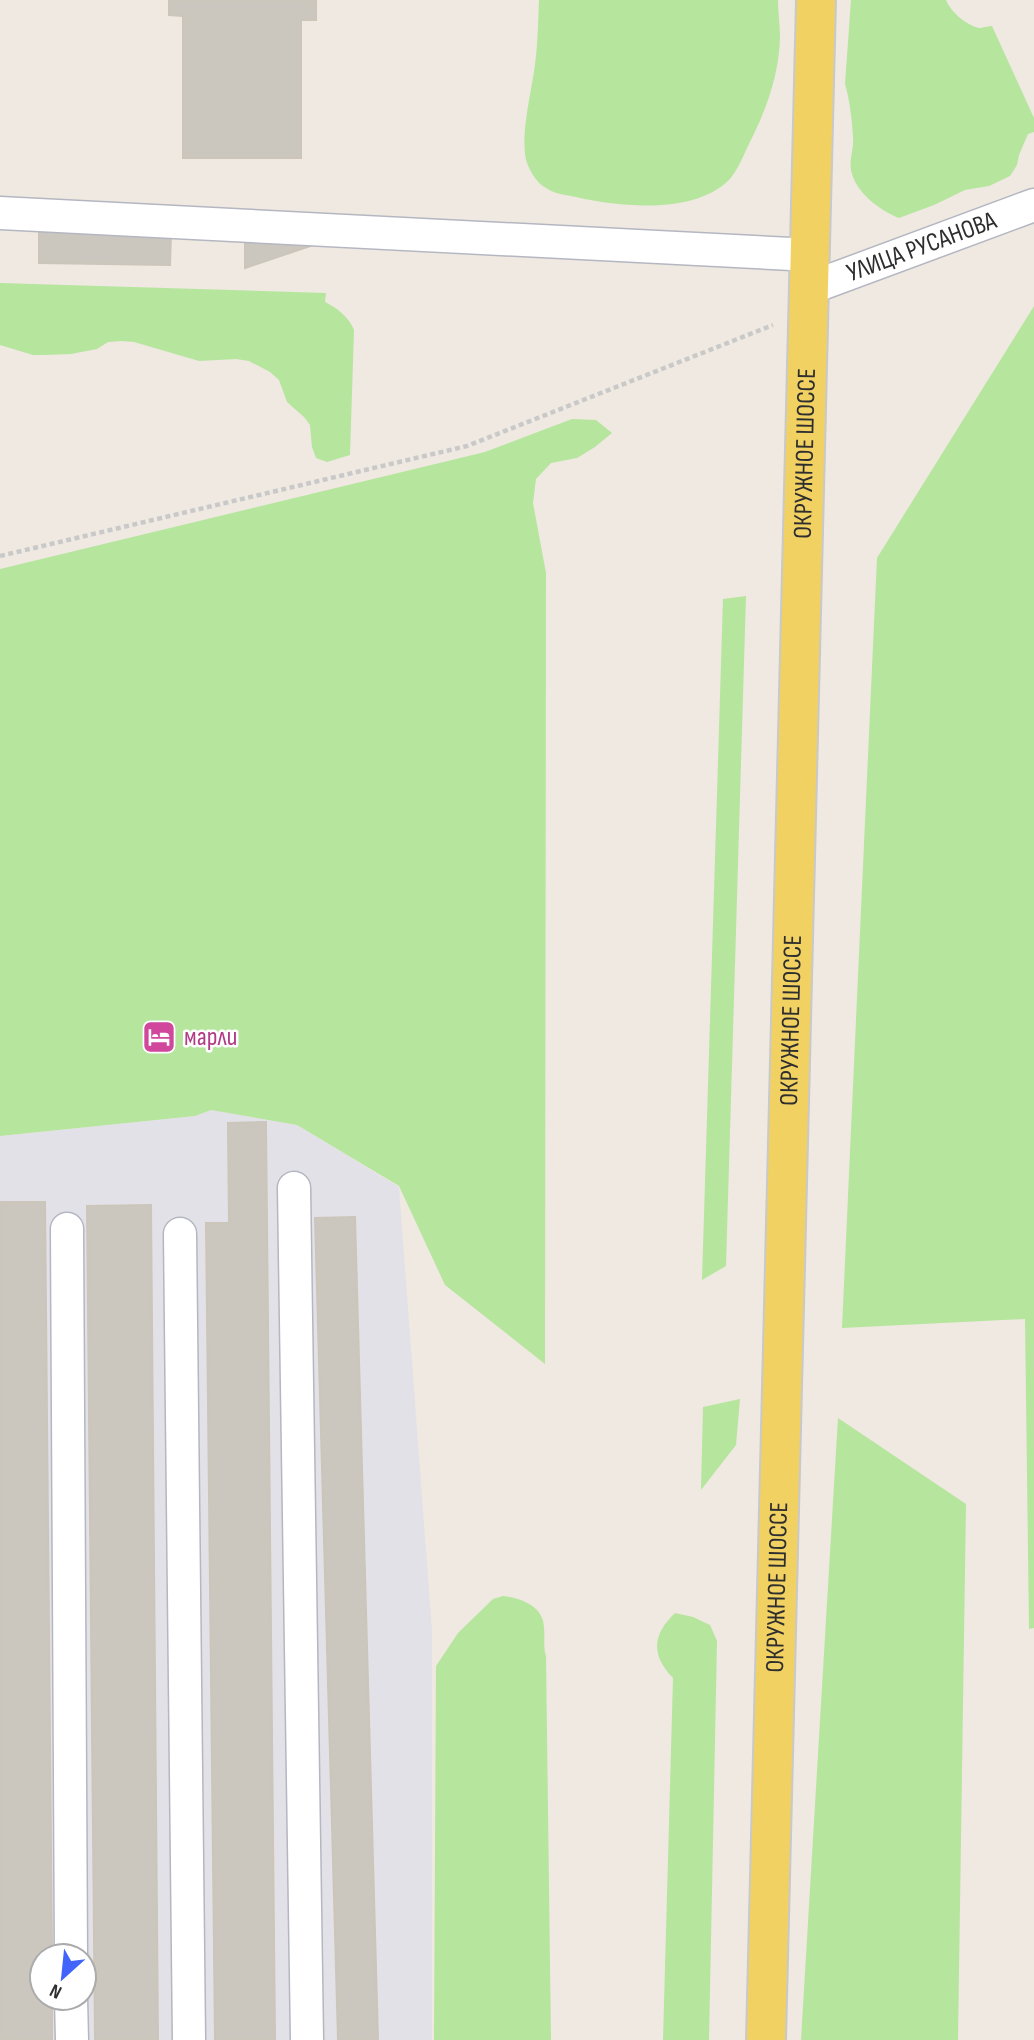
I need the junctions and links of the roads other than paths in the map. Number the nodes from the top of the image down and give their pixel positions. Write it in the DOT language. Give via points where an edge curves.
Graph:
graph roads {
  1 [pos="817,0"];
  2 [pos="1034,205"];
  3 [pos="0,213"];
  4 [pos="810,285"];
  5 [pos="295,1188"];
  6 [pos="67,1229"];
  7 [pos="180,1234"];
  8 [pos="71,1942"];
  9 [pos="71,2012"];
  10 [pos="72,2040"];
  11 [pos="189,2040"];
  12 [pos="307,2040"];
  13 [pos="766,2040"];
  1 -- 4 [label="main road, ОКРУЖНОЕ ШОССЕ"];
  2 -- 4 [label="street, УЛИЦА РУСАНОВА"];
  3 -- 4 [label="street"];
  4 -- 13 [label="main road, ОКРУЖНОЕ ШОССЕ"];
  5 -- 12 [label="street"];
  6 -- 8 [label="street"];
  7 -- 11 [label="street"];
  9 -- 10 [label="street"];
}
